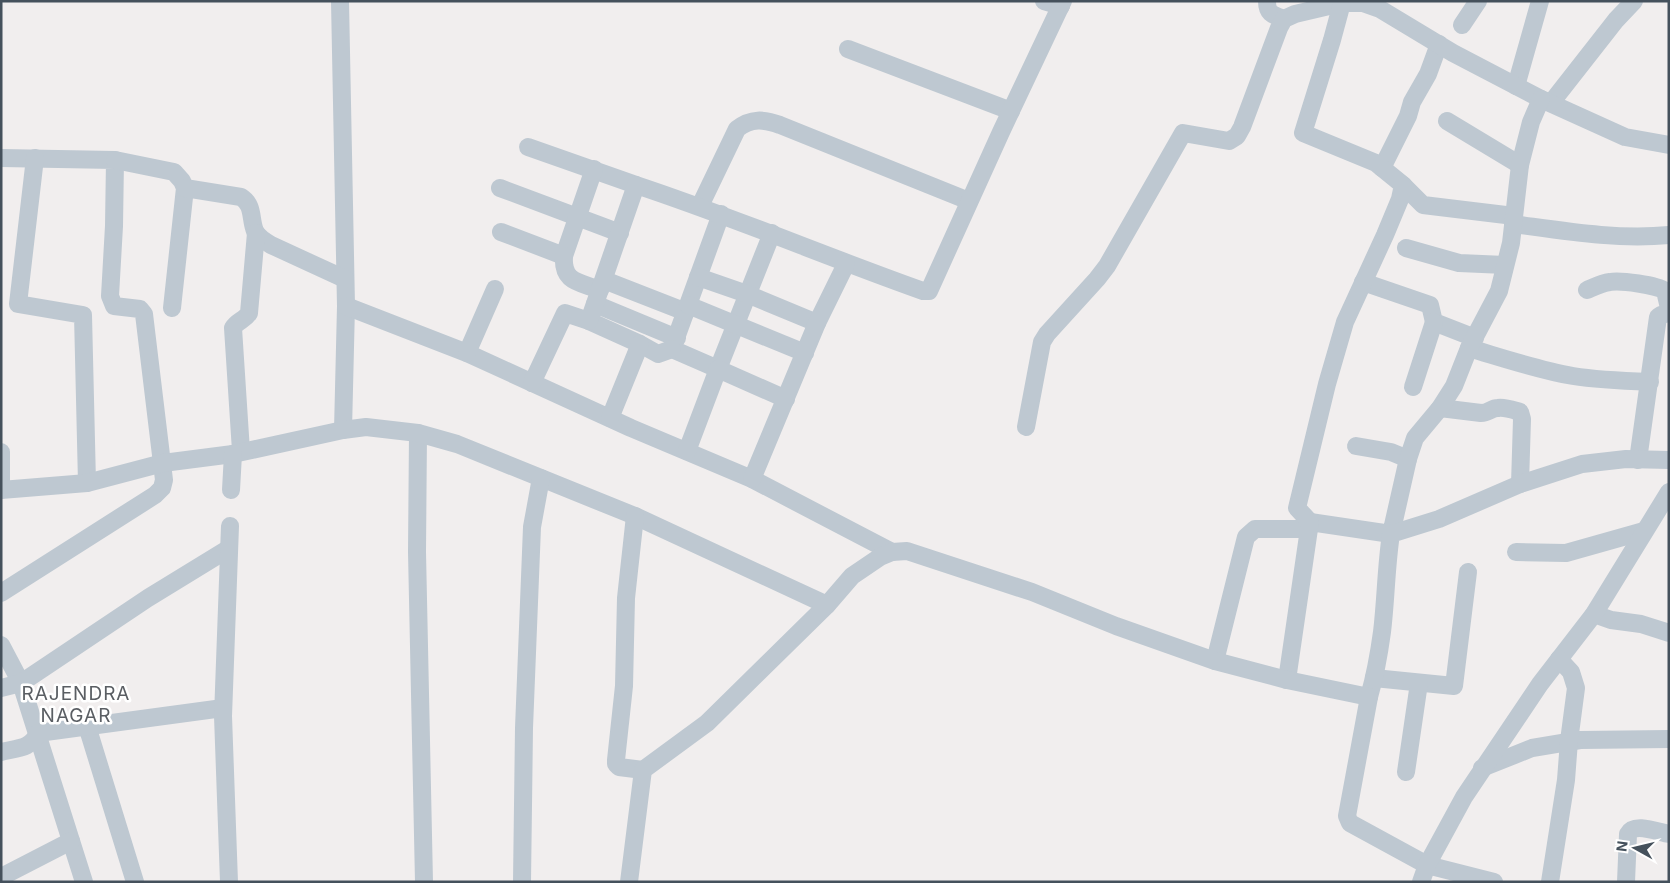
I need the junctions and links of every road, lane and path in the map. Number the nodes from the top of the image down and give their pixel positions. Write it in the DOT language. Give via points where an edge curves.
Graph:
graph roads {
  1 [pos="340,1"];
  2 [pos="1044,1"];
  3 [pos="1267,1"];
  4 [pos="1478,1"];
  5 [pos="1540,1"];
  6 [pos="1634,1"];
  7 [pos="1342,3"];
  8 [pos="1062,4"];
  9 [pos="1382,5"];
  10 [pos="1284,19"];
  11 [pos="1462,25"];
  12 [pos="1439,44"];
  13 [pos="848,49"];
  14 [pos="1516,86"];
  15 [pos="1546,101"];
  16 [pos="1011,111"];
  17 [pos="1447,121"];
  18 [pos="1669,145"];
  19 [pos="528,146"];
  20 [pos="1,158"];
  21 [pos="35,158"];
  22 [pos="115,160"];
  23 [pos="1520,165"];
  24 [pos="1382,168"];
  25 [pos="594,169"];
  26 [pos="636,185"];
  27 [pos="1403,185"];
  28 [pos="185,188"];
  29 [pos="500,188"];
  30 [pos="969,201"];
  31 [pos="700,206"];
  32 [pos="721,214"];
  33 [pos="577,217"];
  34 [pos="1514,220"];
  35 [pos="501,232"];
  36 [pos="256,233"];
  37 [pos="620,233"];
  38 [pos="772,234"];
  39 [pos="1669,235"];
  40 [pos="1406,248"];
  41 [pos="564,256"];
  42 [pos="846,264"];
  43 [pos="1505,265"];
  44 [pos="698,277"];
  45 [pos="345,279"];
  46 [pos="1364,282"];
  47 [pos="495,289"];
  48 [pos="1587,290"];
  49 [pos="600,292"];
  50 [pos="747,294"];
  51 [pos="346,306"];
  52 [pos="172,308"];
  53 [pos="687,308"];
  54 [pos="1669,308"];
  55 [pos="1669,313"];
  56 [pos="589,322"];
  57 [pos="1434,322"];
  58 [pos="818,323"];
  59 [pos="736,324"];
  60 [pos="675,343"];
  61 [pos="1472,343"];
  62 [pos="640,344"];
  63 [pos="805,352"];
  64 [pos="467,353"];
  65 [pos="718,369"];
  66 [pos="1650,382"];
  67 [pos="532,384"];
  68 [pos="1413,387"];
  69 [pos="786,398"];
  70 [pos="1440,408"];
  71 [pos="610,418"];
  72 [pos="1026,427"];
  73 [pos="343,430"];
  74 [pos="418,433"];
  75 [pos="1356,446"];
  76 [pos="687,451"];
  77 [pos="1,452"];
  78 [pos="237,452"];
  79 [pos="1408,459"];
  80 [pos="1638,460"];
  81 [pos="1669,460"];
  82 [pos="163,463"];
  83 [pos="542,478"];
  84 [pos="752,479"];
  85 [pos="87,483"];
  86 [pos="1520,484"];
  87 [pos="1,490"];
  88 [pos="231,490"];
  89 [pos="1669,492"];
  90 [pos="634,516"];
  91 [pos="1309,525"];
  92 [pos="230,526"];
  93 [pos="1644,531"];
  94 [pos="1391,534"];
  95 [pos="228,549"];
  96 [pos="892,552"];
  97 [pos="1516,552"];
  98 [pos="1468,572"];
  99 [pos="1,592"];
  100 [pos="827,605"];
  101 [pos="1594,614"];
  102 [pos="1669,633"];
  103 [pos="1,645"];
  104 [pos="1559,659"];
  105 [pos="1215,661"];
  106 [pos="1374,678"];
  107 [pos="1287,680"];
  108 [pos="21,683"];
  109 [pos="1420,683"];
  110 [pos="1,688"];
  111 [pos="1369,697"];
  112 [pos="223,708"];
  113 [pos="87,726"];
  114 [pos="38,733"];
  115 [pos="1669,739"];
  116 [pos="1569,742"];
  117 [pos="1,752"];
  118 [pos="1482,768"];
  119 [pos="643,770"];
  120 [pos="1406,772"];
  121 [pos="1669,834"];
  122 [pos="71,841"];
  123 [pos="1427,865"];
  124 [pos="1,876"];
  125 [pos="84,882"];
  126 [pos="135,882"];
  127 [pos="229,882"];
  128 [pos="424,882"];
  129 [pos="522,882"];
  130 [pos="629,882"];
  131 [pos="1421,882"];
  132 [pos="1494,882"];
  133 [pos="1550,882"];
  134 [pos="1626,882"];
  1 -- 45 [label="street"];
  2 -- 8 [label="street"];
  3 -- 10 [label="street" via="1268,11"];
  4 -- 11 [label="street"];
  5 -- 14 [label="street"];
  6 -- 15 [label="street"];
  7 -- 9 [label="street"];
  7 -- 10 [label="street"];
  7 -- 24 [label="street" via="1304,133 1348,150"];
  8 -- 16 [label="street"];
  9 -- 12 [label="street"];
  10 -- 72 [label="street" via="1236,136 1228,141 1183,133 1098,279 1046,334"];
  12 -- 14 [label="street"];
  12 -- 24 [label="street" via="1428,74"];
  13 -- 16 [label="street"];
  14 -- 15 [label="street"];
  15 -- 18 [label="street" via="1625,137"];
  15 -- 23 [label="street" via="1531,122"];
  16 -- 30 [label="street"];
  17 -- 23 [label="street"];
  19 -- 25 [label="street"];
  20 -- 21 [label="street"];
  21 -- 22 [label="street"];
  21 -- 85 [label="street" via="18,304 83,315"];
  22 -- 28 [label="street" via="174,172"];
  22 -- 82 [label="street" via="110,296 114,306 140,309 144,314"];
  23 -- 34 [label="street"];
  24 -- 27 [label="street"];
  25 -- 26 [label="street"];
  25 -- 33 [label="street"];
  26 -- 31 [label="street"];
  26 -- 37 [label="street"];
  27 -- 34 [label="street" via="1423,205"];
  27 -- 46 [label="street"];
  28 -- 36 [label="street" via="246,200"];
  28 -- 52 [label="street"];
  29 -- 33 [label="street"];
  30 -- 31 [label="street" via="780,125 756,120 737,128"];
  30 -- 42 [label="street" via="929,291 923,292"];
  31 -- 32 [label="street"];
  32 -- 38 [label="street"];
  32 -- 44 [label="street"];
  33 -- 37 [label="street"];
  33 -- 41 [label="street"];
  34 -- 39 [label="street" via="1590,234"];
  34 -- 43 [label="street"];
  35 -- 41 [label="street"];
  36 -- 45 [label="street" via="271,245"];
  36 -- 78 [label="street" via="249,313 233,328"];
  37 -- 49 [label="street"];
  38 -- 42 [label="street"];
  38 -- 50 [label="street"];
  40 -- 43 [label="street" via="1459,263"];
  41 -- 49 [label="street" via="565,273"];
  42 -- 58 [label="street"];
  43 -- 61 [label="street" via="1499,292"];
  44 -- 50 [label="street"];
  44 -- 53 [label="street"];
  45 -- 51 [label="street"];
  46 -- 57 [label="street" via="1430,305"];
  46 -- 91 [label="street" via="1345,322 1297,508"];
  47 -- 64 [label="street"];
  48 -- 54 [label="street" via="1616,281 1658,287 1665,291"];
  49 -- 53 [label="street"];
  49 -- 56 [label="street"];
  49 -- 60 [label="street"];
  50 -- 58 [label="street"];
  50 -- 59 [label="street"];
  51 -- 64 [label="street"];
  51 -- 73 [label="street"];
  53 -- 59 [label="street"];
  53 -- 60 [label="street"];
  55 -- 66 [label="street" via="1658,317"];
  56 -- 62 [label="street"];
  56 -- 67 [label="street" via="565,313"];
  57 -- 61 [label="street"];
  57 -- 68 [label="street"];
  58 -- 63 [label="street"];
  59 -- 63 [label="street"];
  59 -- 65 [label="street"];
  60 -- 62 [label="street" via="658,354"];
  60 -- 65 [label="street"];
  61 -- 66 [label="street" via="1514,361 1571,375"];
  61 -- 70 [label="street" via="1454,386"];
  62 -- 71 [label="street"];
  63 -- 69 [label="street"];
  64 -- 67 [label="street"];
  65 -- 69 [label="street"];
  65 -- 76 [label="street"];
  66 -- 80 [label="street"];
  67 -- 71 [label="street"];
  69 -- 84 [label="street"];
  70 -- 79 [label="street" via="1416,438"];
  70 -- 86 [label="street" via="1481,413 1494,408 1520,412"];
  71 -- 76 [label="street"];
  73 -- 74 [label="street" via="366,427"];
  73 -- 78 [label="street"];
  74 -- 83 [label="street" via="457,444"];
  74 -- 128 [label="street" via="417,552"];
  75 -- 79 [label="street"];
  76 -- 84 [label="street"];
  77 -- 87 [label="street"];
  78 -- 82 [label="street"];
  78 -- 88 [label="street"];
  79 -- 94 [label="street"];
  80 -- 81 [label="street"];
  80 -- 86 [label="street" via="1582,464"];
  82 -- 85 [label="street"];
  82 -- 99 [label="street" via="162,488 155,494"];
  83 -- 90 [label="street"];
  83 -- 129 [label="street" via="532,527"];
  84 -- 96 [label="street"];
  85 -- 87 [label="street"];
  86 -- 94 [label="street" via="1439,519"];
  89 -- 93 [label="street"];
  90 -- 100 [label="street"];
  90 -- 119 [label="street" via="616,764"];
  91 -- 94 [label="street"];
  91 -- 105 [label="street" via="1255,530 1246,537"];
  91 -- 107 [label="street"];
  92 -- 95 [label="street"];
  93 -- 97 [label="street" via="1566,553"];
  93 -- 101 [label="street"];
  94 -- 106 [label="street"];
  95 -- 108 [label="street"];
  95 -- 112 [label="street"];
  96 -- 100 [label="street" via="852,576"];
  96 -- 105 [label="street" via="907,551 1032,592"];
  98 -- 109 [label="street" via="1456,683 1451,687"];
  100 -- 119 [label="street" via="707,723"];
  101 -- 102 [label="street"];
  101 -- 104 [label="street"];
  103 -- 108 [label="street"];
  104 -- 116 [label="street" via="1571,672 1576,688"];
  104 -- 118 [label="street"];
  105 -- 107 [label="street"];
  106 -- 109 [label="street"];
  106 -- 111 [label="street"];
  107 -- 111 [label="street"];
  108 -- 110 [label="street"];
  108 -- 114 [label="street"];
  109 -- 120 [label="street"];
  111 -- 123 [label="street" via="1347,816 1350,823"];
  112 -- 113 [label="street"];
  112 -- 127 [label="street"];
  113 -- 114 [label="street"];
  113 -- 126 [label="street"];
  114 -- 117 [label="street" via="30,745"];
  114 -- 122 [label="street"];
  115 -- 116 [label="street"];
  116 -- 118 [label="street" via="1532,748"];
  116 -- 133 [label="street"];
  118 -- 123 [label="street"];
  119 -- 130 [label="street"];
  121 -- 134 [label="street" via="1639,828 1630,830"];
  122 -- 124 [label="street"];
  122 -- 125 [label="street"];
  123 -- 131 [label="street"];
  123 -- 132 [label="street"];
}
